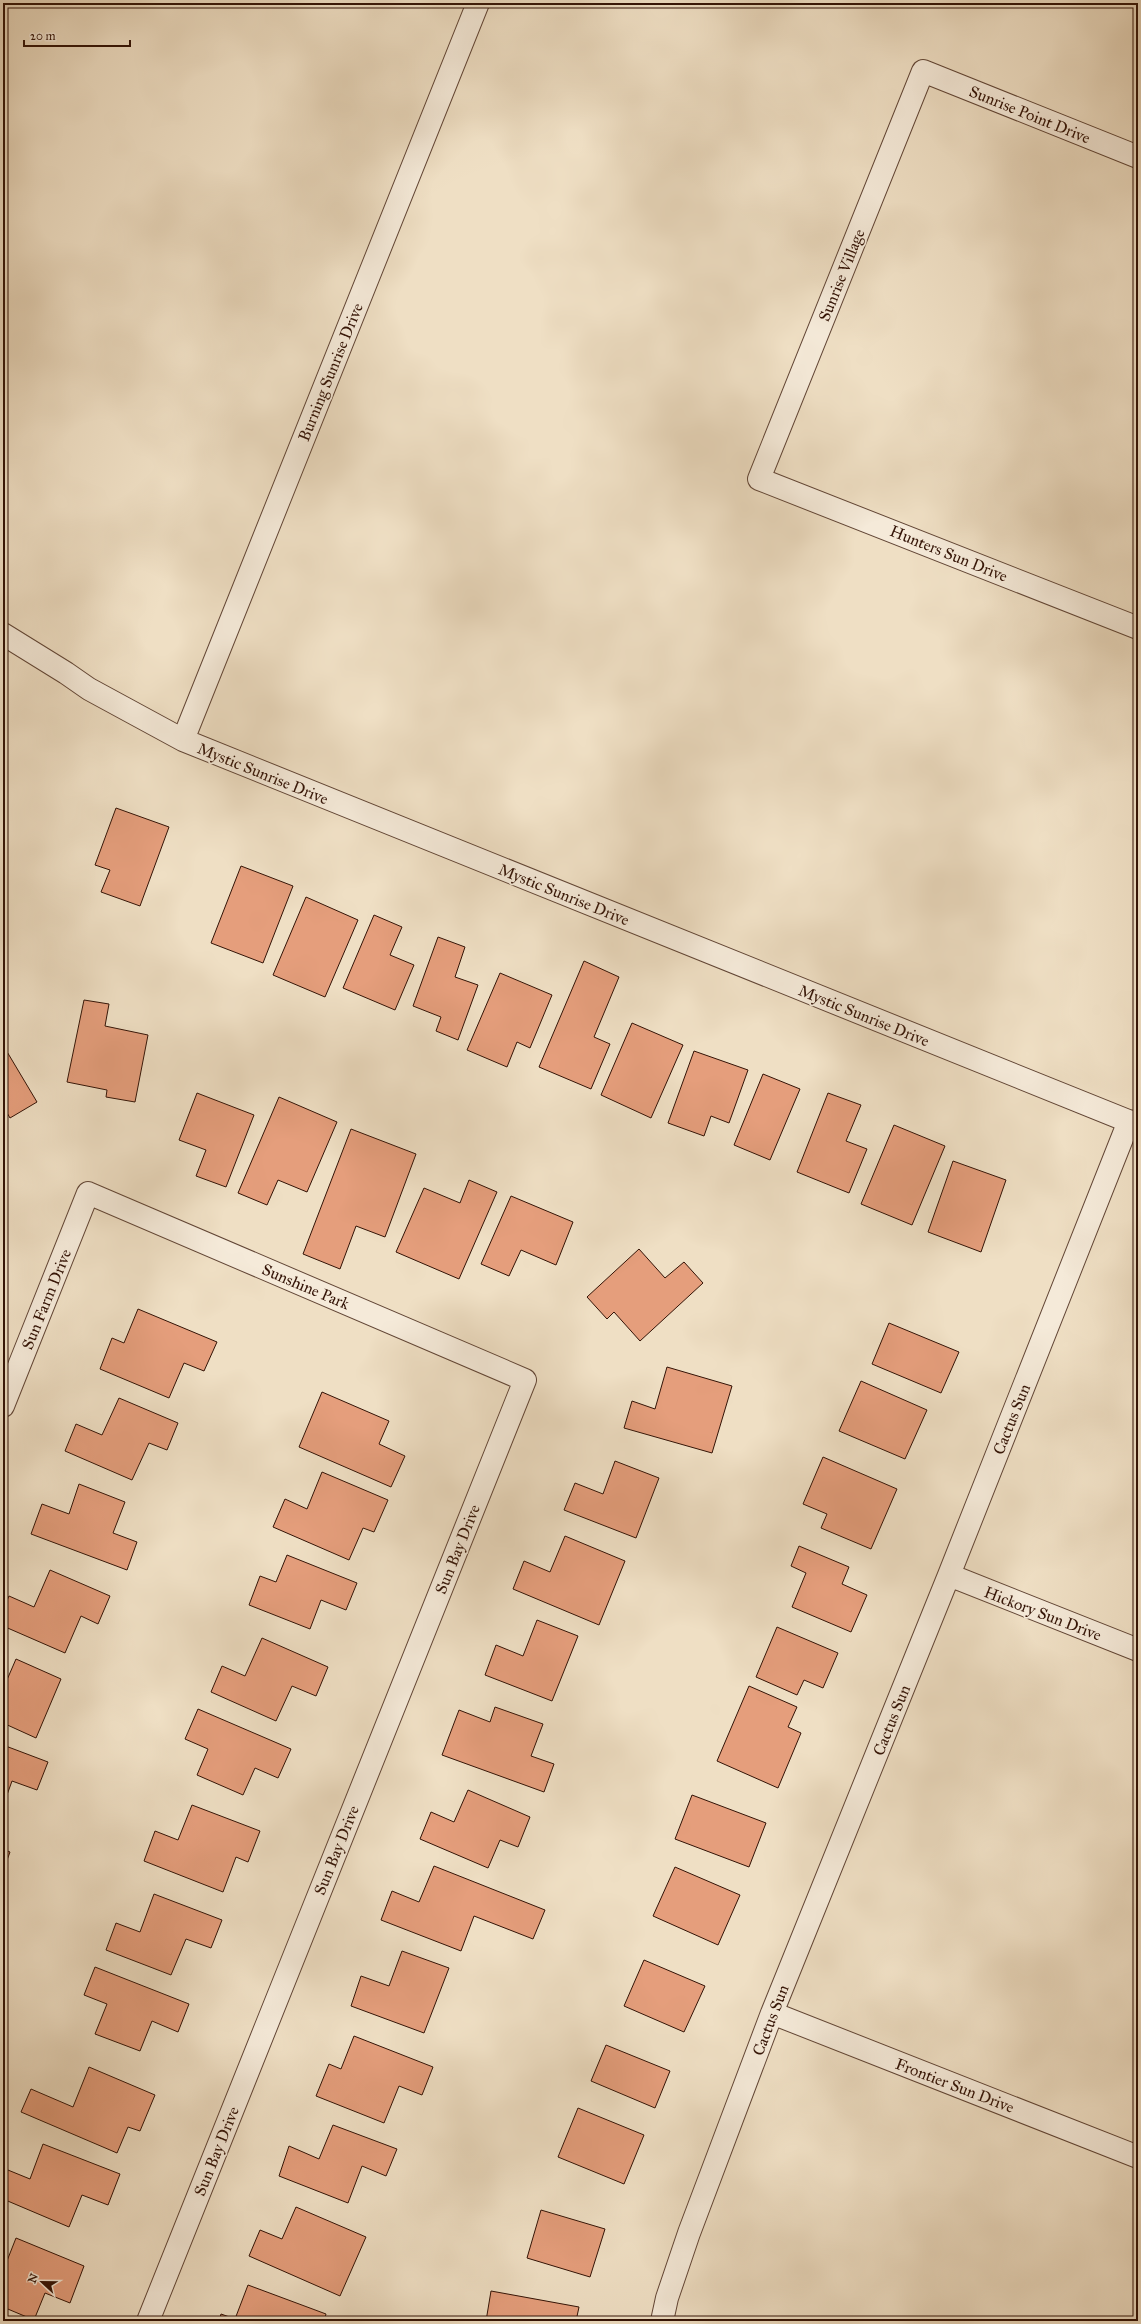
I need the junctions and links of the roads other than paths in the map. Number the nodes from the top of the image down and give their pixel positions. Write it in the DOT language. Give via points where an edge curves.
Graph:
graph roads {
  1 [pos="478,3"];
  2 [pos="923,71"];
  3 [pos="1138,157"];
  4 [pos="759,479"];
  5 [pos="1138,628"];
  6 [pos="3,634"];
  7 [pos="183,740"];
  8 [pos="1133,1123"];
  9 [pos="88,1193"];
  10 [pos="524,1380"];
  11 [pos="3,1406"];
  12 [pos="949,1576"];
  13 [pos="1138,1650"];
  14 [pos="772,2013"];
  15 [pos="1138,2157"];
  16 [pos="148,2321"];
  17 [pos="662,2321"];
  1 -- 7 [label="street, Burning Sunrise Drive"];
  2 -- 3 [label="street, Sunrise Point Drive"];
  2 -- 4 [label="street, Sunrise Village"];
  4 -- 5 [label="street, Hunters Sun Drive"];
  6 -- 7 [label="street, Mystic Sunrise Drive" via="89,689"];
  7 -- 8 [label="street, Mystic Sunrise Drive"];
  8 -- 12 [label="street, Cactus Sun"];
  9 -- 10 [label="street, Sunshine Park"];
  9 -- 11 [label="street, Sun Farm Drive"];
  10 -- 16 [label="street, Sun Bay Drive"];
  12 -- 13 [label="street, Hickory Sun Drive"];
  12 -- 14 [label="street, Cactus Sun"];
  14 -- 15 [label="street, Frontier Sun Drive"];
  14 -- 17 [label="street, Cactus Sun" via="689,2233"];
}
